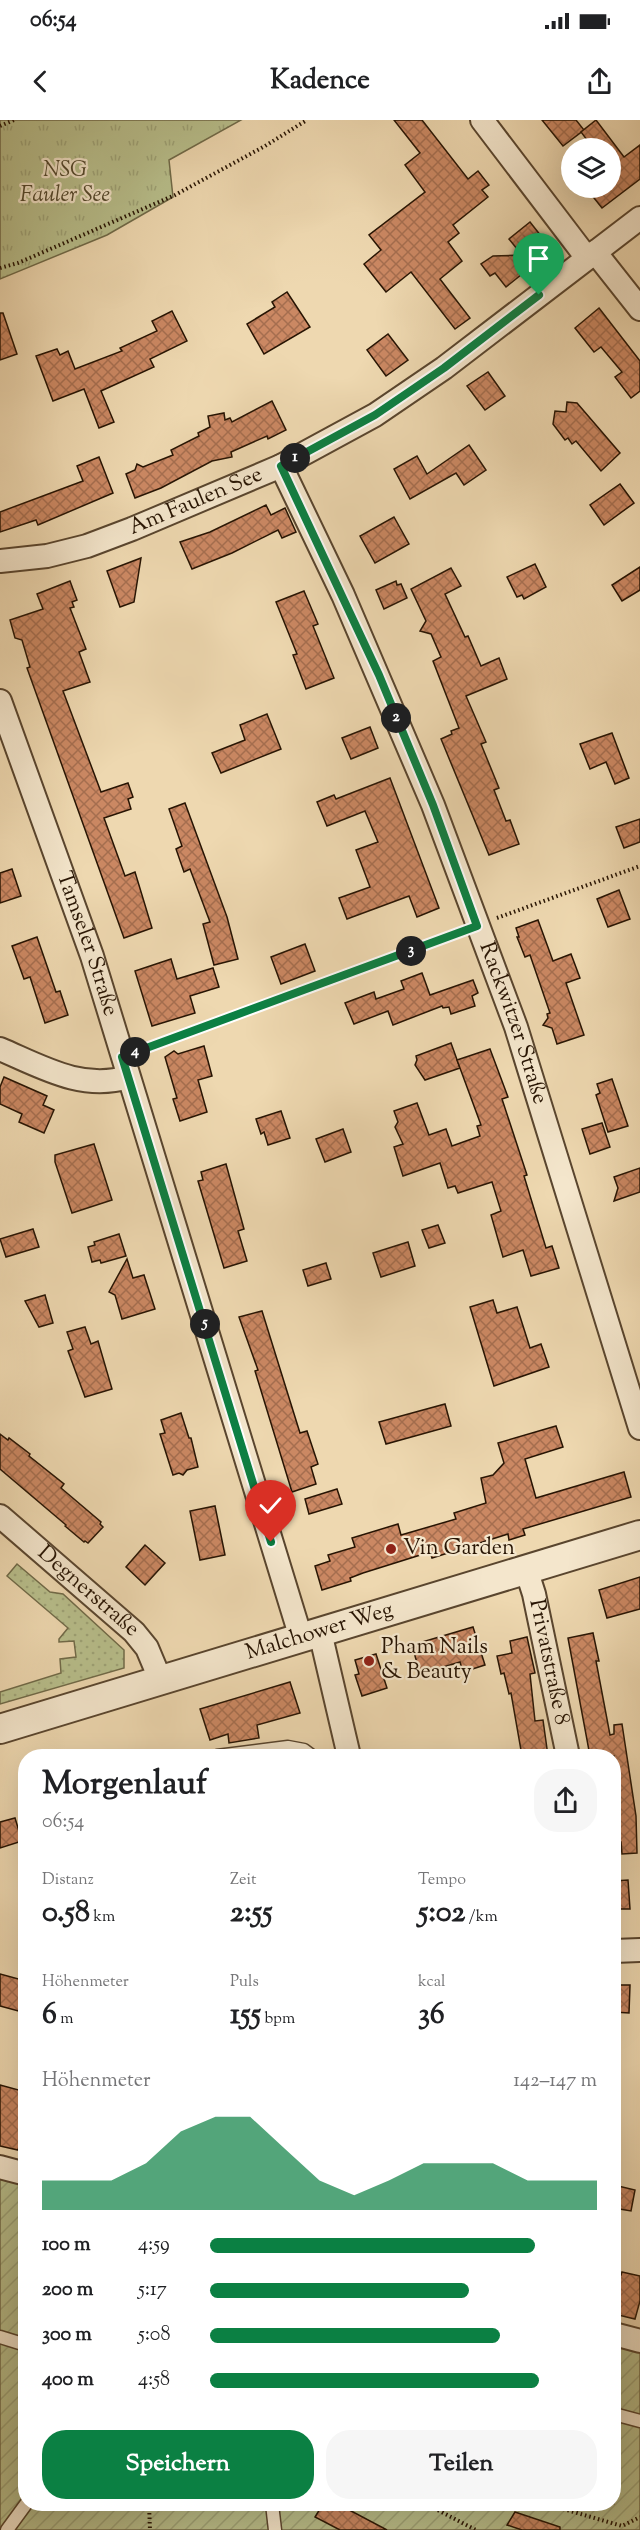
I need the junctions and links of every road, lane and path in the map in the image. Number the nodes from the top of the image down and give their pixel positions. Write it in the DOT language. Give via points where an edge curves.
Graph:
graph roads {
  1 [pos="14,120"];
  2 [pos="307,120"];
  3 [pos="482,120"];
  4 [pos="0,126"];
  5 [pos="640,218"];
  6 [pos="591,255"];
  7 [pos="0,268"];
  8 [pos="640,309"];
  9 [pos="281,466"];
  10 [pos="0,561"];
  11 [pos="0,701"];
  12 [pos="640,866"];
  13 [pos="477,926"];
  14 [pos="0,1049"];
  15 [pos="125,1067"];
  16 [pos="640,1428"];
  17 [pos="0,1516"];
  18 [pos="640,1535"];
  19 [pos="526,1569"];
  20 [pos="310,1635"];
  21 [pos="160,1679"];
  22 [pos="0,1729"];
  23 [pos="282,1749"];
  24 [pos="301,1749"];
  25 [pos="347,1749"];
  26 [pos="567,1749"];
  27 [pos="640,1950"];
  28 [pos="621,1951"];
  29 [pos="0,2168"];
  30 [pos="18,2172"];
  31 [pos="621,2336"];
  32 [pos="0,2337"];
  33 [pos="640,2341"];
  34 [pos="18,2343"];
  35 [pos="621,2416"];
  36 [pos="640,2421"];
  37 [pos="21,2511"];
  38 [pos="149,2511"];
  39 [pos="273,2511"];
  40 [pos="439,2511"];
  41 [pos="570,2511"];
  42 [pos="640,2517"];
  43 [pos="7,2530"];
  44 [pos="150,2530"];
  45 [pos="275,2530"];
  46 [pos="476,2530"];
  1 -- 4 [label="path"];
  2 -- 7 [label="path" via="175,195"];
  3 -- 6 [label="street"];
  5 -- 6 [label="street, Am Faulen See"];
  6 -- 8 [label="street"];
  6 -- 9 [label="street, Am Faulen See" via="444,368 375,415"];
  9 -- 10 [label="street, Am Faulen See" via="87,546"];
  9 -- 13 [label="street, Rackwitzer Straße" via="379,675 433,805"];
  11 -- 15 [label="street, Tamseler Straße" via="92,956"];
  12 -- 13 [label="path"];
  13 -- 15 [label="path"];
  13 -- 16 [label="street, Rackwitzer Straße" via="516,1027"];
  14 -- 15 [label="street" via="88,1082 111,1082"];
  15 -- 20 [label="street, Tamseler Straße"];
  17 -- 21 [label="street, Degnerstraße" via="134,1632 147,1648"];
  18 -- 19 [label="street, Malchower Weg"];
  19 -- 20 [label="street, Malchower Weg"];
  19 -- 26 [label="street, Privatstraße 8"];
  20 -- 21 [label="street, Malchower Weg"];
  20 -- 25 [label="street, Tamseler Straße"];
  21 -- 22 [label="street, Malchower Weg"];
  23 -- 24 [label="lane"];
  27 -- 28 [label="street"];
  29 -- 30 [label="street"];
  31 -- 33 [label="street"];
  32 -- 34 [label="lane"];
  35 -- 36 [label="lane"];
  37 -- 43 [label="lane"];
  38 -- 44 [label="path"];
  39 -- 45 [label="lane"];
  40 -- 46 [label="path"];
  41 -- 42 [label="path" via="622,2526"];
}
